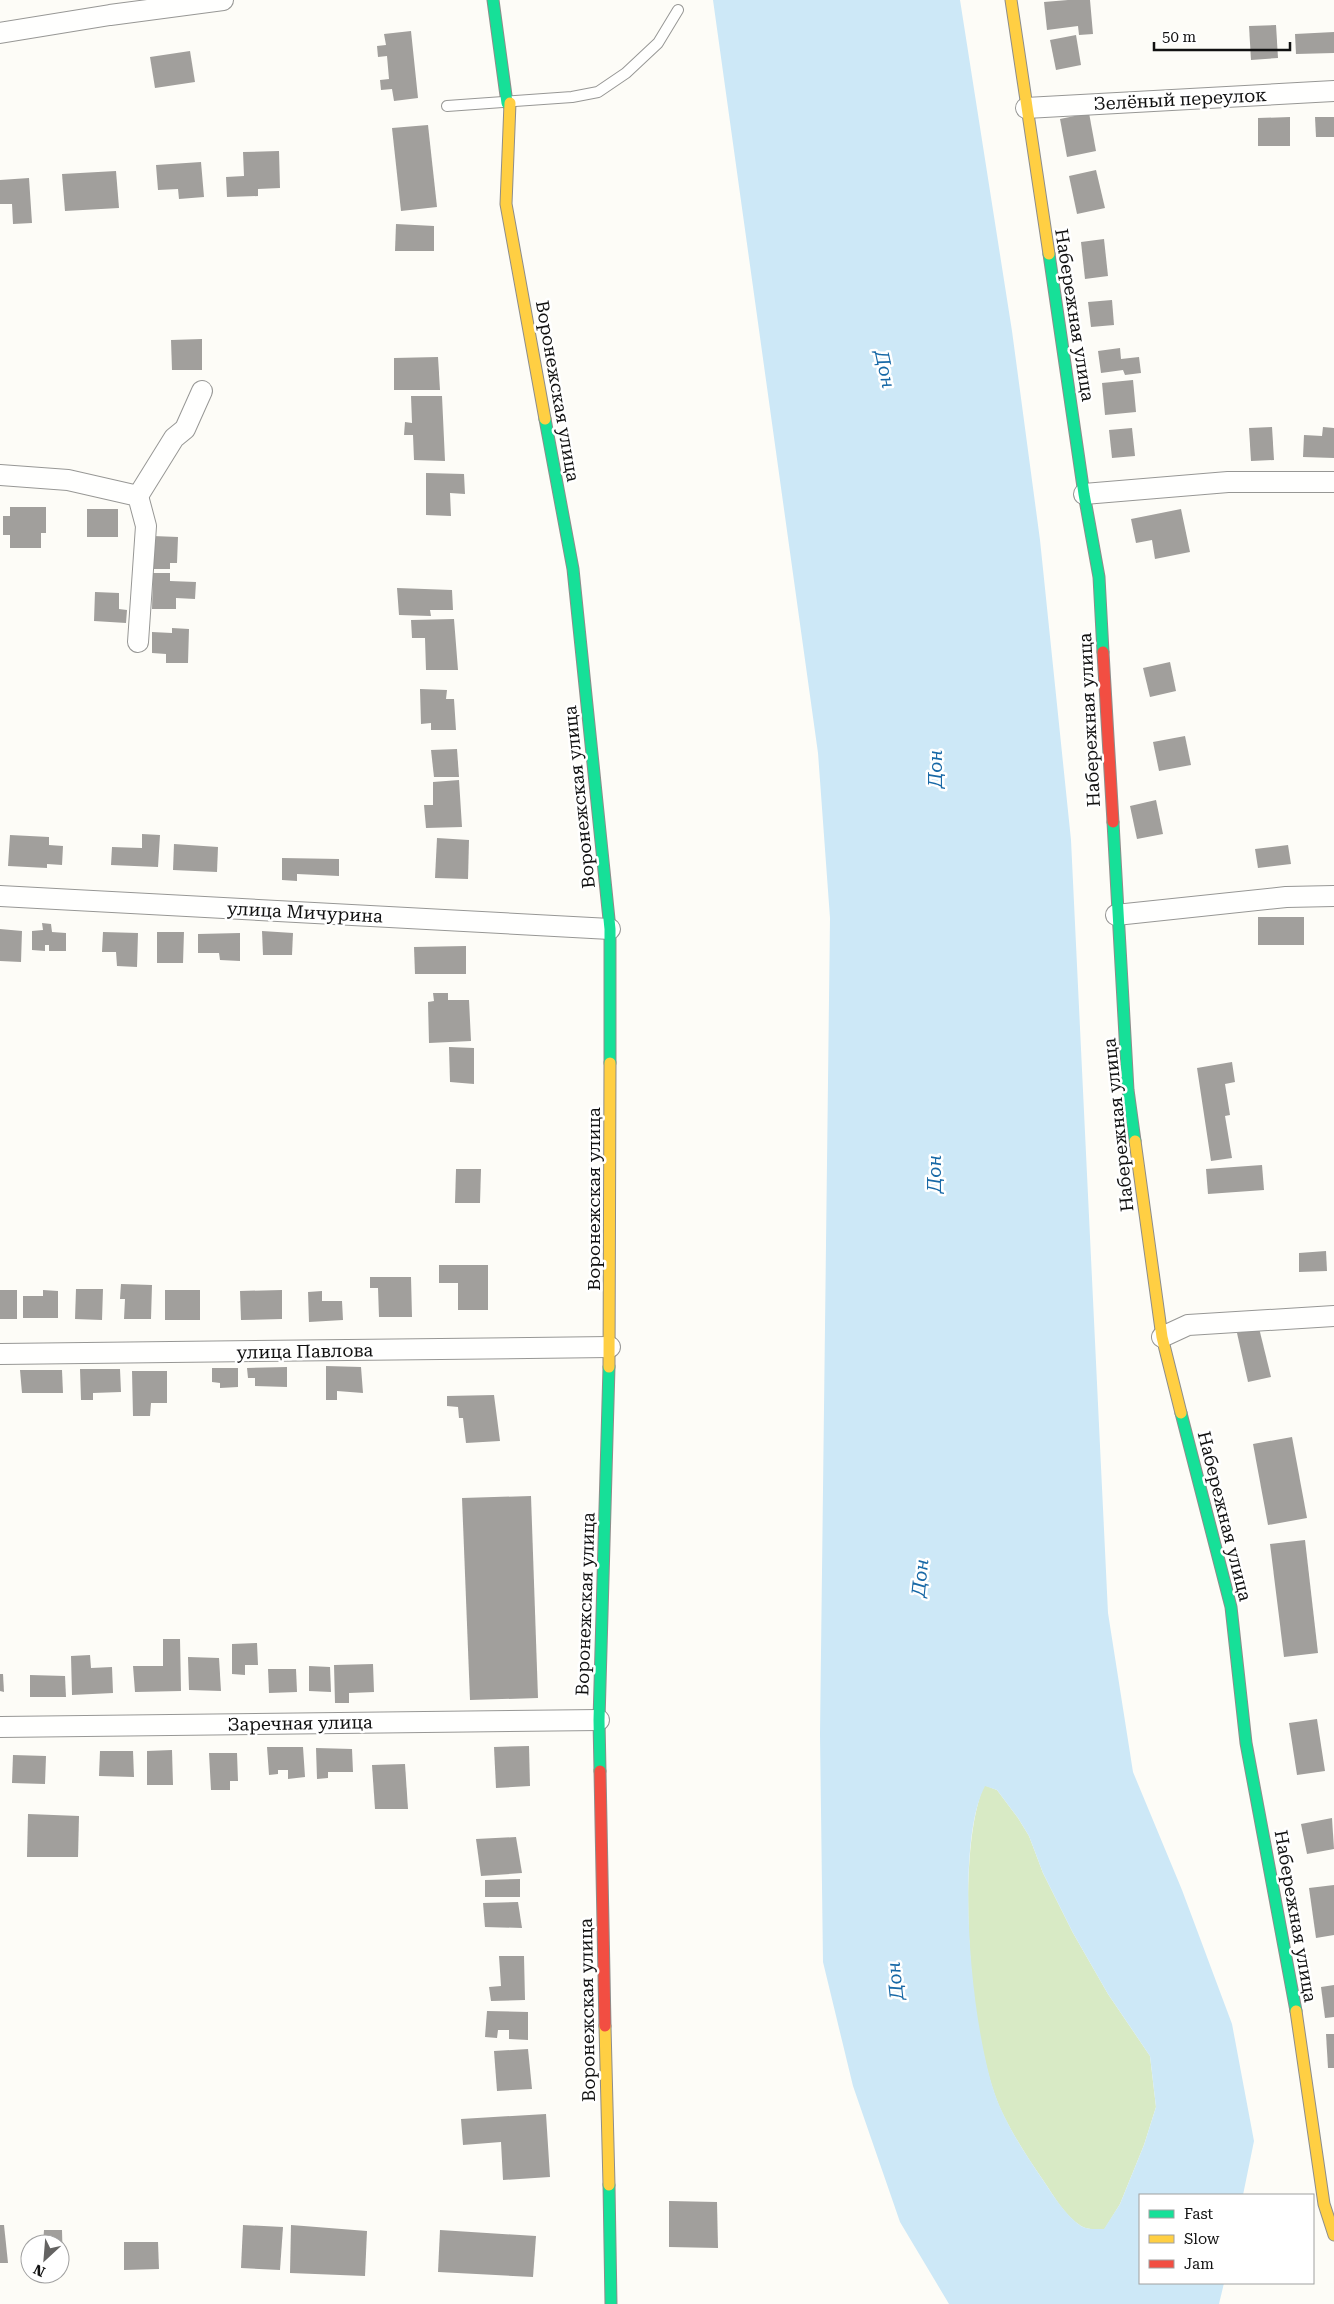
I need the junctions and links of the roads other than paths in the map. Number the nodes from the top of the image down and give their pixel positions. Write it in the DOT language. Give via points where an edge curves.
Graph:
graph roads {
  1 [pos="223,0"];
  2 [pos="493,0"];
  3 [pos="1011,0"];
  4 [pos="678,10"];
  5 [pos="0,33"];
  6 [pos="1334,91"];
  7 [pos="508,103"];
  8 [pos="447,106"];
  9 [pos="1026,108"];
  10 [pos="202,391"];
  11 [pos="0,475"];
  12 [pos="1334,482"];
  13 [pos="1084,494"];
  14 [pos="138,496"];
  15 [pos="138,642"];
  16 [pos="0,896"];
  17 [pos="1334,896"];
  18 [pos="1116,915"];
  19 [pos="610,929"];
  20 [pos="1334,1316"];
  21 [pos="1162,1337"];
  22 [pos="610,1348"];
  23 [pos="0,1354"];
  24 [pos="599,1720"];
  25 [pos="0,1727"];
  26 [pos="1334,2235"];
  27 [pos="611,2304"];
  1 -- 5 [label="street"];
  2 -- 7 [label="street, Воронежская улица"];
  3 -- 9 [label="street, Набережная улица"];
  4 -- 7 [label="lane" via="658,43 626,73 598,92"];
  6 -- 9 [label="street, Зелёный переулок"];
  7 -- 8 [label="lane"];
  7 -- 19 [label="street, Воронежская улица" via="506,204 572,569"];
  9 -- 13 [label="street, Набережная улица"];
  10 -- 14 [label="street" via="185,429 174,438"];
  11 -- 14 [label="street" via="68,480"];
  12 -- 13 [label="street" via="1228,482"];
  13 -- 18 [label="street, Набережная улица" via="1099,577"];
  14 -- 15 [label="street" via="146,526"];
  16 -- 19 [label="street, улица Мичурина"];
  17 -- 18 [label="street" via="1286,897"];
  18 -- 21 [label="street, Набережная улица" via="1128,1090"];
  19 -- 22 [label="street, Воронежская улица"];
  20 -- 21 [label="street" via="1188,1325"];
  21 -- 26 [label="street, Набережная улица" via="1230,1607 1246,1743 1293,1987 1324,2204"];
  22 -- 23 [label="street, улица Павлова"];
  22 -- 24 [label="street, Воронежская улица"];
  24 -- 25 [label="street, Заречная улица"];
  24 -- 27 [label="street, Воронежская улица"];
}
